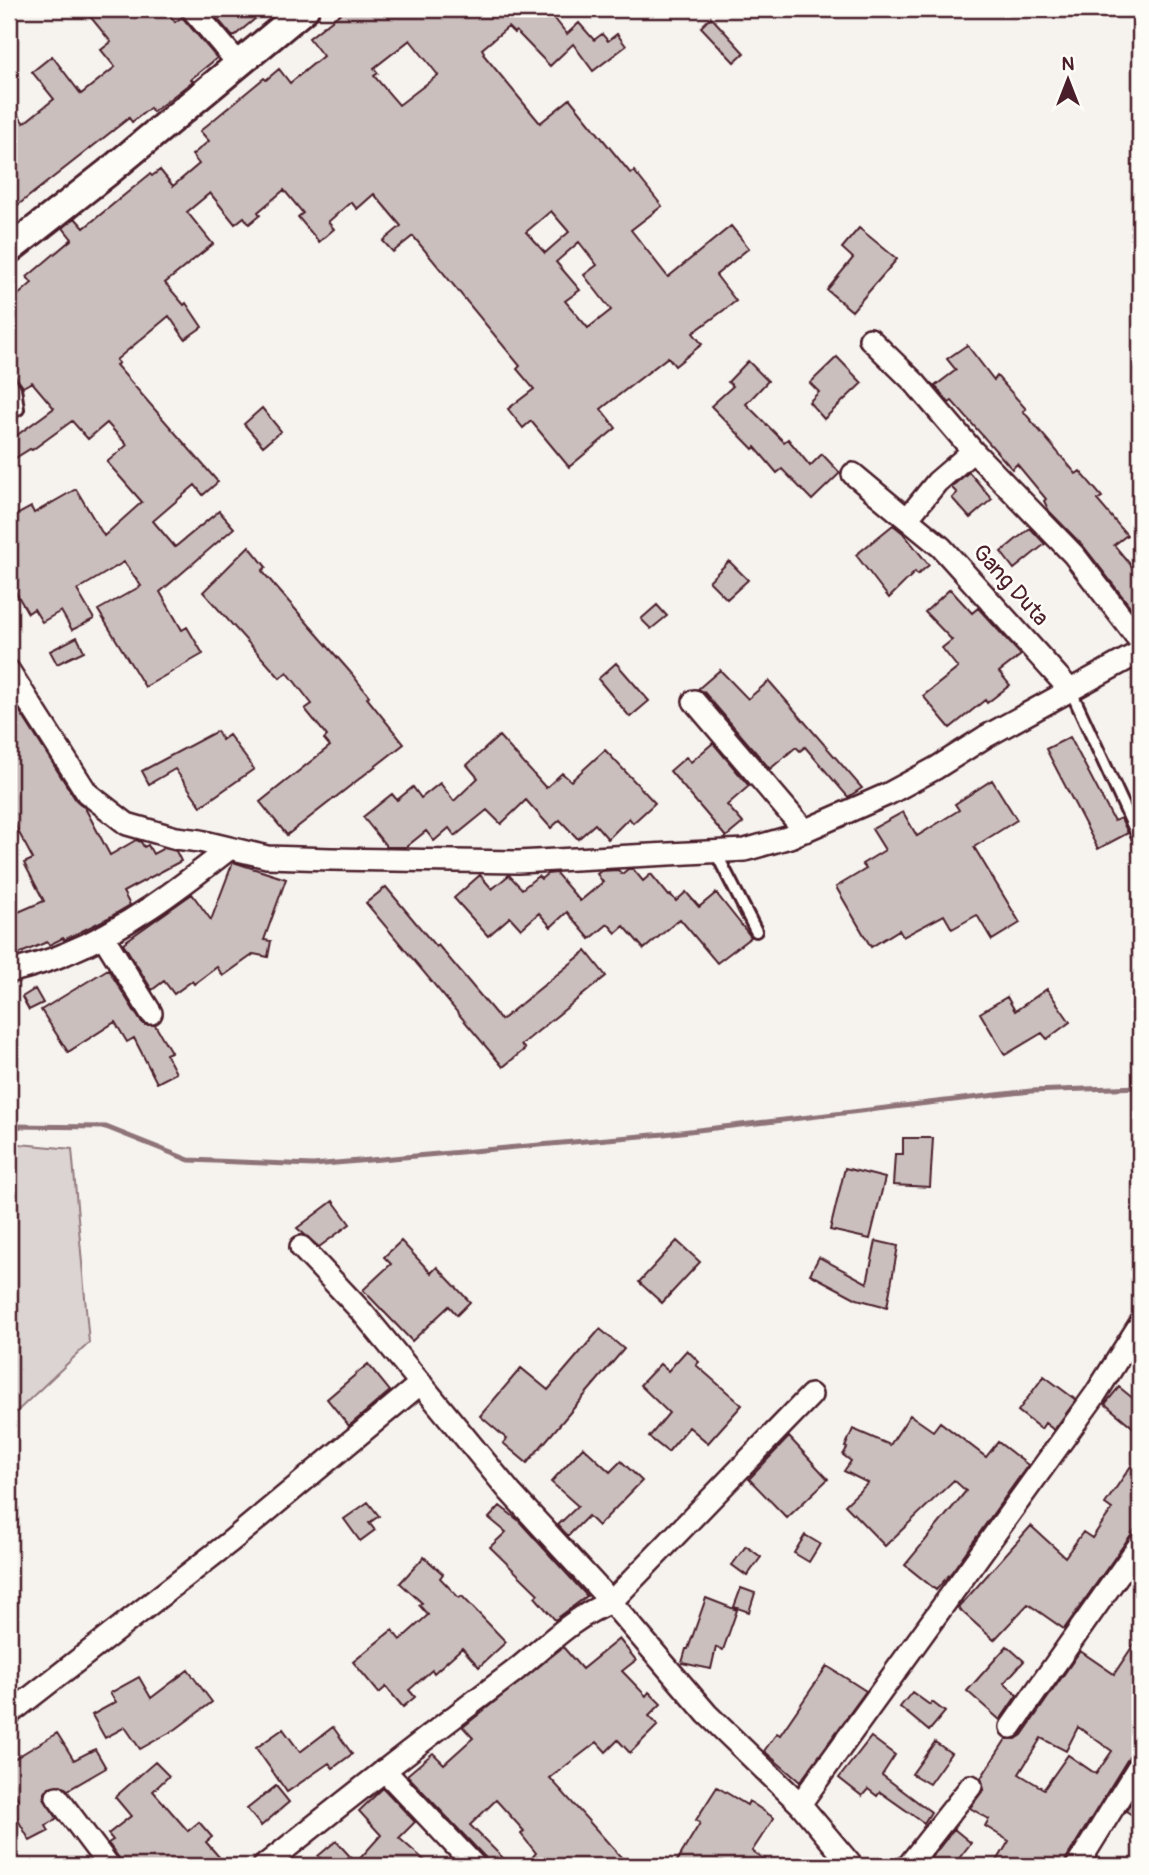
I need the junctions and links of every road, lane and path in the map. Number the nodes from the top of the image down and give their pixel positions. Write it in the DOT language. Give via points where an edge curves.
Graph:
graph roads {
  1 [pos="192,9"];
  2 [pos="305,9"];
  3 [pos="238,63"];
  4 [pos="9,250"];
  5 [pos="870,339"];
  6 [pos="9,381"];
  7 [pos="9,414"];
  8 [pos="973,450"];
  9 [pos="853,474"];
  10 [pos="907,519"];
  11 [pos="1140,641"];
  12 [pos="1140,652"];
  13 [pos="9,671"];
  14 [pos="1071,691"];
  15 [pos="694,701"];
  16 [pos="805,831"];
  17 [pos="1140,841"];
  18 [pos="229,849"];
  19 [pos="715,851"];
  20 [pos="756,930"];
  21 [pos="103,936"];
  22 [pos="9,972"];
  23 [pos="151,1013"];
  24 [pos="302,1247"];
  25 [pos="1140,1324"];
  26 [pos="421,1383"];
  27 [pos="811,1395"];
  28 [pos="1140,1544"];
  29 [pos="611,1602"];
  30 [pos="9,1714"];
  31 [pos="1011,1727"];
  32 [pos="1140,1763"];
  33 [pos="384,1770"];
  34 [pos="971,1786"];
  35 [pos="57,1797"];
  36 [pos="800,1804"];
  37 [pos="109,1866"];
  38 [pos="264,1866"];
  39 [pos="475,1866"];
  40 [pos="852,1866"];
  41 [pos="908,1866"];
  42 [pos="1077,1866"];
  1 -- 3 [label="street"];
  2 -- 3 [label="street"];
  3 -- 4 [label="street"];
  5 -- 8 [label="street"];
  6 -- 7 [label="lane" via="15,388 18,409"];
  8 -- 10 [label="street" via="937,482"];
  8 -- 11 [label="street" via="1074,555"];
  9 -- 10 [label="street, Gang Duta"];
  10 -- 14 [label="street, Gang Duta" via="941,547"];
  12 -- 14 [label="street"];
  13 -- 18 [label="street" via="87,793 127,824"];
  14 -- 16 [label="street" via="912,782"];
  14 -- 17 [label="lane"];
  15 -- 16 [label="street"];
  16 -- 19 [label="street" via="745,850"];
  18 -- 19 [label="street" via="267,857 518,862"];
  18 -- 21 [label="street" via="169,896"];
  19 -- 20 [label="lane"];
  21 -- 22 [label="street" via="64,955"];
  21 -- 23 [label="street"];
  24 -- 26 [label="street"];
  25 -- 36 [label="street" via="1095,1395"];
  26 -- 29 [label="street" via="510,1492"];
  26 -- 30 [label="street" via="231,1541"];
  27 -- 29 [label="street"];
  28 -- 31 [label="street"];
  29 -- 33 [label="street" via="590,1609"];
  29 -- 36 [label="street" via="707,1714"];
  32 -- 42 [label="street"];
  33 -- 38 [label="street"];
  33 -- 39 [label="street"];
  34 -- 41 [label="street"];
  35 -- 37 [label="street"];
  36 -- 40 [label="street"];
}
